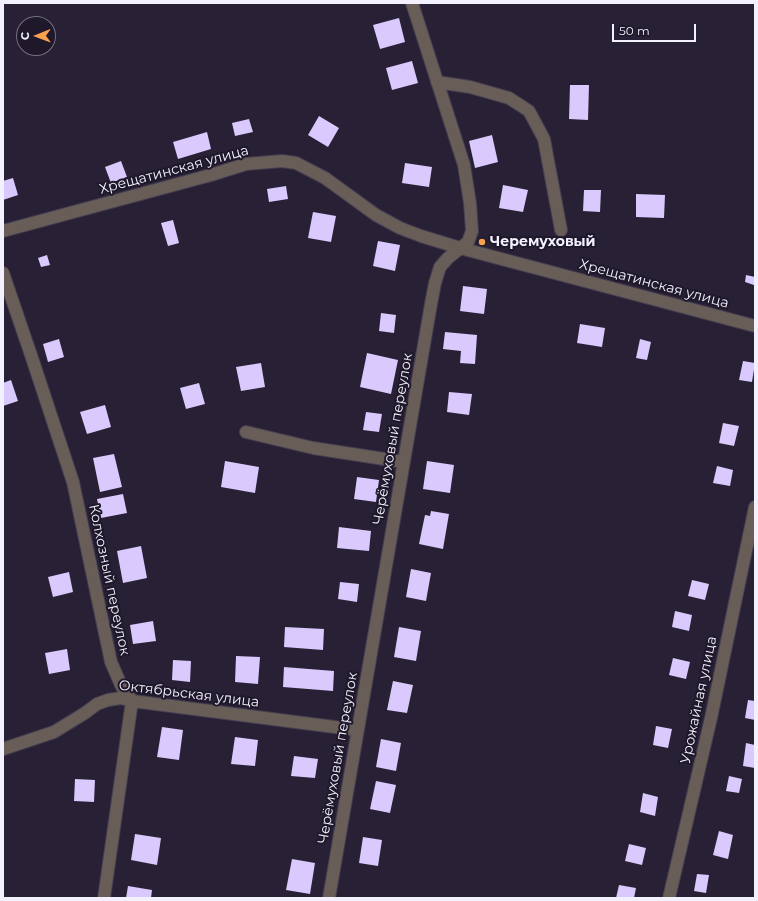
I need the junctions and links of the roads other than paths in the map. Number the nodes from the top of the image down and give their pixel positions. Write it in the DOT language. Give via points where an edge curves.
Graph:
graph roads {
  1 [pos="412,3"];
  2 [pos="437,82"];
  3 [pos="561,230"];
  4 [pos="3,231"];
  5 [pos="460,248"];
  6 [pos="3,273"];
  7 [pos="755,326"];
  8 [pos="246,432"];
  9 [pos="404,462"];
  10 [pos="755,508"];
  11 [pos="132,701"];
  12 [pos="358,730"];
  13 [pos="3,749"];
  14 [pos="104,898"];
  15 [pos="329,898"];
  16 [pos="669,898"];
  1 -- 2 [label="street, Черёмуховый переулок"];
  2 -- 3 [label="street" via="470,86 509,98 529,111 544,139"];
  2 -- 5 [label="street, Черёмуховый переулок" via="464,165 470,203 472,231 468,242"];
  4 -- 5 [label="street, Хрещатинская улица" via="246,164 282,161 296,163 325,178 400,228"];
  5 -- 7 [label="street, Хрещатинская улица"];
  5 -- 9 [label="street, Черёмуховый переулок" via="440,267 435,282"];
  6 -- 11 [label="street, Колхозный переулок" via="73,482 111,662 121,685"];
  8 -- 9 [label="street" via="312,448"];
  9 -- 12 [label="street, Черёмуховый переулок"];
  10 -- 16 [label="street, Урожайная улица" via="711,718"];
  11 -- 12 [label="street, Октябрьская улица"];
  11 -- 13 [label="street, Октябрьская улица" via="121,698 97,704 54,732"];
  11 -- 14 [label="street"];
  12 -- 15 [label="street, Черёмуховый переулок"];
}
